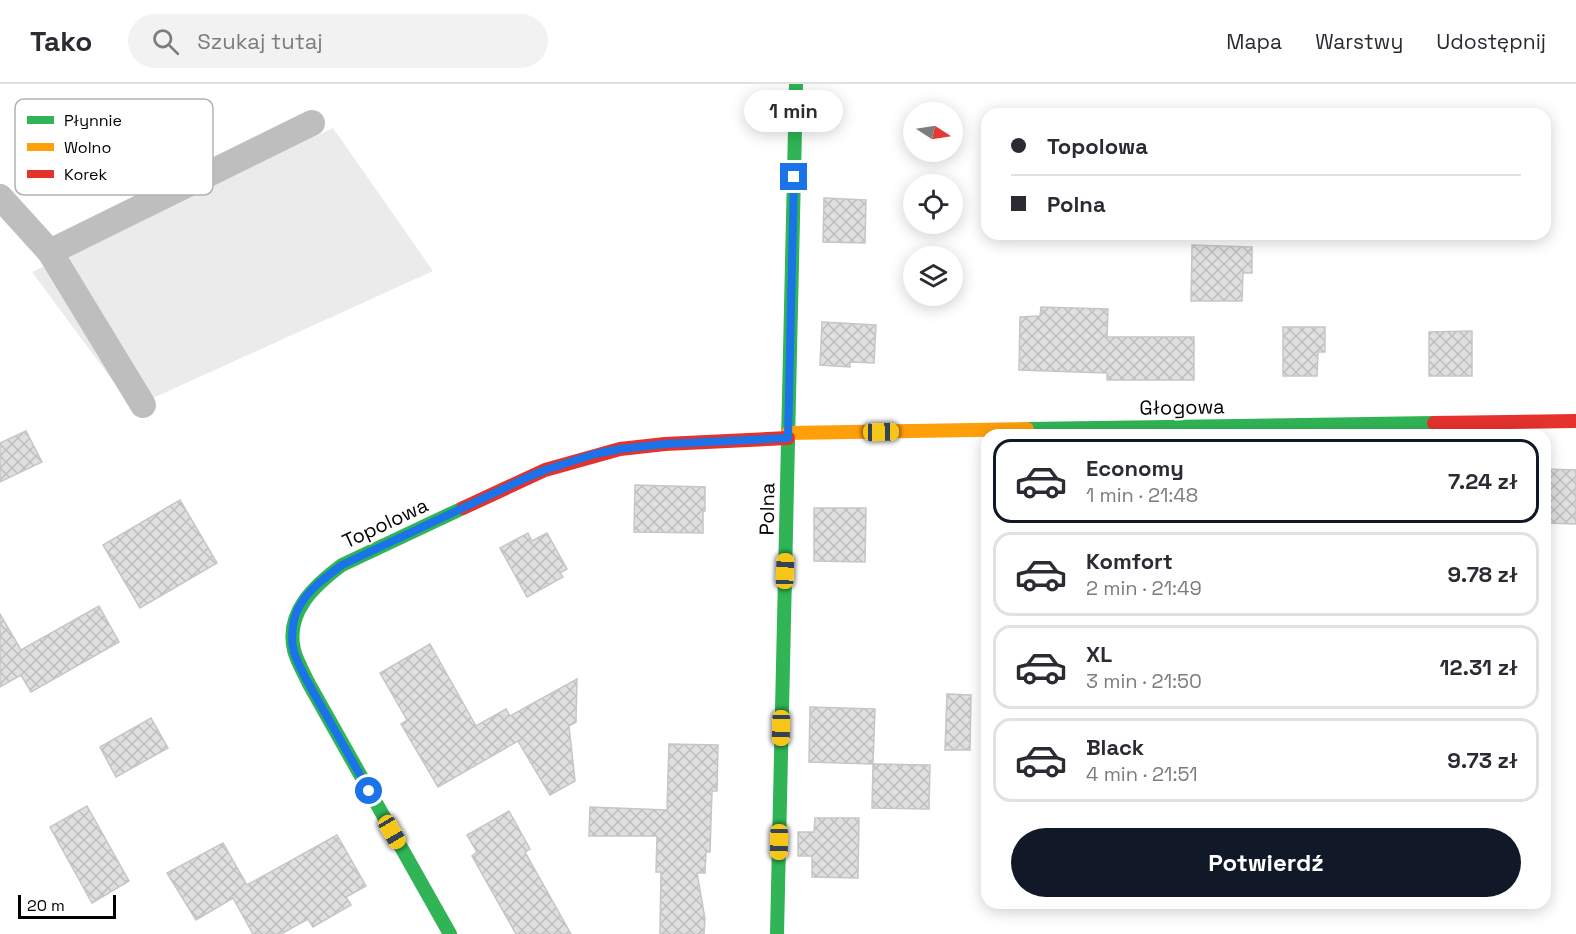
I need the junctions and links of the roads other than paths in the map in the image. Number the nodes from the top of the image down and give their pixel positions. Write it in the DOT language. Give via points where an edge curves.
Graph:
graph roads {
  1 [pos="796,84"];
  2 [pos="312,123"];
  3 [pos="213,172"];
  4 [pos="166,195"];
  5 [pos="0,197"];
  6 [pos="50,252"];
  7 [pos="143,405"];
  8 [pos="1576,421"];
  9 [pos="1126,429"];
  10 [pos="981,432"];
  11 [pos="788,435"];
  12 [pos="450,934"];
  13 [pos="777,934"];
  1 -- 11 [label="street, Polna"];
  2 -- 3 [label="street"];
  4 -- 6 [label="street"];
  5 -- 6 [label="street"];
  6 -- 7 [label="street"];
  8 -- 9 [label="street, Głogowa"];
  10 -- 11 [label="street, Głogowa"];
  11 -- 12 [label="street, Topolowa" via="620,449 545,470 342,565 319,583 300,606 294,619 292,642 298,662"];
  11 -- 13 [label="street, Polna"];
}
